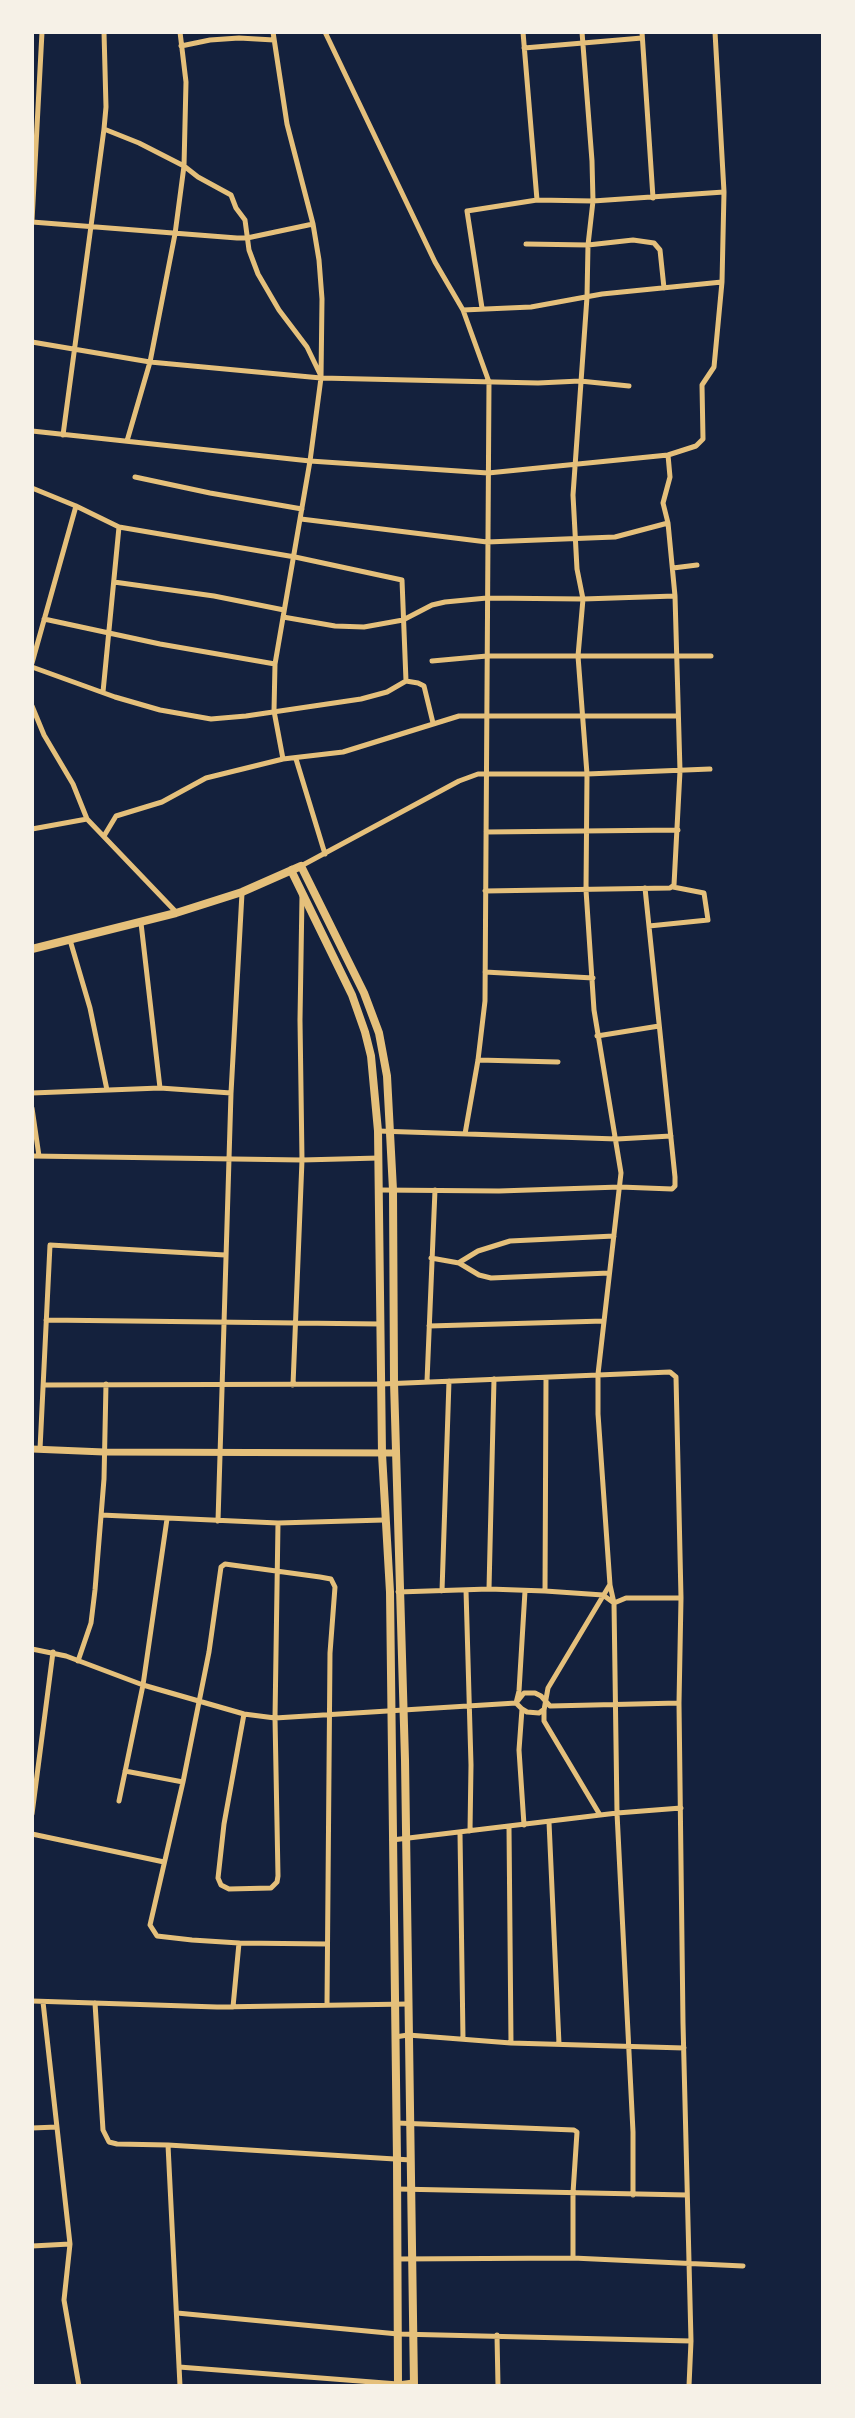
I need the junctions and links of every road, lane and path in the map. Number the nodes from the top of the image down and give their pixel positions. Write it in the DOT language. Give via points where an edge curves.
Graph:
graph roads {
  1 [pos="42,32"];
  2 [pos="104,32"];
  3 [pos="180,32"];
  4 [pos="273,32"];
  5 [pos="325,32"];
  6 [pos="523,32"];
  7 [pos="582,32"];
  8 [pos="715,32"];
  9 [pos="642,35"];
  10 [pos="274,40"];
  11 [pos="583,44"];
  12 [pos="181,46"];
  13 [pos="524,48"];
  14 [pos="104,129"];
  15 [pos="184,166"];
  16 [pos="724,192"];
  17 [pos="653,198"];
  18 [pos="537,200"];
  19 [pos="593,201"];
  20 [pos="32,222"];
  21 [pos="313,224"];
  22 [pos="91,226"];
  23 [pos="175,234"];
  24 [pos="247,238"];
  25 [pos="526,244"];
  26 [pos="588,245"];
  27 [pos="722,282"];
  28 [pos="664,288"];
  29 [pos="587,297"];
  30 [pos="482,308"];
  31 [pos="463,310"];
  32 [pos="32,342"];
  33 [pos="74,349"];
  34 [pos="150,362"];
  35 [pos="321,378"];
  36 [pos="580,381"];
  37 [pos="489,382"];
  38 [pos="629,386"];
  39 [pos="32,431"];
  40 [pos="63,435"];
  41 [pos="127,441"];
  42 [pos="668,455"];
  43 [pos="310,461"];
  44 [pos="574,465"];
  45 [pos="488,473"];
  46 [pos="135,477"];
  47 [pos="32,488"];
  48 [pos="76,506"];
  49 [pos="302,509"];
  50 [pos="301,519"];
  51 [pos="668,523"];
  52 [pos="119,527"];
  53 [pos="575,539"];
  54 [pos="487,542"];
  55 [pos="295,557"];
  56 [pos="697,565"];
  57 [pos="673,568"];
  58 [pos="114,582"];
  59 [pos="675,596"];
  60 [pos="487,598"];
  61 [pos="583,599"];
  62 [pos="284,613"];
  63 [pos="44,619"];
  64 [pos="403,620"];
  65 [pos="109,634"];
  66 [pos="487,656"];
  67 [pos="578,656"];
  68 [pos="676,656"];
  69 [pos="711,656"];
  70 [pos="432,661"];
  71 [pos="275,664"];
  72 [pos="32,665"];
  73 [pos="406,681"];
  74 [pos="103,692"];
  75 [pos="32,706"];
  76 [pos="274,711"];
  77 [pos="583,715"];
  78 [pos="485,716"];
  79 [pos="678,716"];
  80 [pos="433,723"];
  81 [pos="283,759"];
  82 [pos="296,759"];
  83 [pos="710,769"];
  84 [pos="680,771"];
  85 [pos="485,773"];
  86 [pos="587,774"];
  87 [pos="87,819"];
  88 [pos="32,829"];
  89 [pos="587,830"];
  90 [pos="678,830"];
  91 [pos="486,832"];
  92 [pos="104,836"];
  93 [pos="325,854"];
  94 [pos="301,866"];
  95 [pos="291,870"];
  96 [pos="673,887"];
  97 [pos="645,888"];
  98 [pos="586,890"];
  99 [pos="302,891"];
  100 [pos="485,891"];
  101 [pos="242,892"];
  102 [pos="176,913"];
  103 [pos="141,923"];
  104 [pos="649,926"];
  105 [pos="70,940"];
  106 [pos="32,949"];
  107 [pos="485,972"];
  108 [pos="593,978"];
  109 [pos="374,1016"];
  110 [pos="361,1022"];
  111 [pos="659,1026"];
  112 [pos="597,1036"];
  113 [pos="478,1060"];
  114 [pos="558,1062"];
  115 [pos="160,1088"];
  116 [pos="107,1090"];
  117 [pos="32,1093"];
  118 [pos="231,1093"];
  119 [pos="32,1108"];
  120 [pos="378,1131"];
  121 [pos="391,1131"];
  122 [pos="465,1134"];
  123 [pos="671,1136"];
  124 [pos="617,1139"];
  125 [pos="36,1156"];
  126 [pos="379,1158"];
  127 [pos="229,1159"];
  128 [pos="302,1160"];
  129 [pos="620,1187"];
  130 [pos="380,1190"];
  131 [pos="393,1190"];
  132 [pos="435,1190"];
  133 [pos="614,1236"];
  134 [pos="225,1255"];
  135 [pos="431,1258"];
  136 [pos="459,1263"];
  137 [pos="609,1273"];
  138 [pos="46,1320"];
  139 [pos="604,1321"];
  140 [pos="224,1322"];
  141 [pos="381,1324"];
  142 [pos="295,1325"];
  143 [pos="429,1326"];
  144 [pos="598,1374"];
  145 [pos="546,1378"];
  146 [pos="494,1379"];
  147 [pos="427,1381"];
  148 [pos="449,1381"];
  149 [pos="394,1382"];
  150 [pos="106,1384"];
  151 [pos="222,1384"];
  152 [pos="382,1384"];
  153 [pos="44,1385"];
  154 [pos="293,1385"];
  155 [pos="36,1449"];
  156 [pos="104,1452"];
  157 [pos="220,1453"];
  158 [pos="396,1453"];
  159 [pos="382,1454"];
  160 [pos="101,1515"];
  161 [pos="167,1519"];
  162 [pos="384,1520"];
  163 [pos="218,1521"];
  164 [pos="278,1523"];
  165 [pos="279,1571"];
  166 [pos="610,1585"];
  167 [pos="489,1589"];
  168 [pos="466,1590"];
  169 [pos="442,1591"];
  170 [pos="525,1591"];
  171 [pos="545,1591"];
  172 [pos="390,1592"];
  173 [pos="402,1592"];
  174 [pos="603,1595"];
  175 [pos="681,1598"];
  176 [pos="614,1603"];
  177 [pos="32,1649"];
  178 [pos="53,1652"];
  179 [pos="78,1661"];
  180 [pos="143,1685"];
  181 [pos="199,1700"];
  182 [pos="516,1703"];
  183 [pos="679,1703"];
  184 [pos="468,1704"];
  185 [pos="615,1705"];
  186 [pos="544,1706"];
  187 [pos="522,1709"];
  188 [pos="404,1710"];
  189 [pos="391,1711"];
  190 [pos="244,1714"];
  191 [pos="331,1715"];
  192 [pos="275,1718"];
  193 [pos="405,1760"];
  194 [pos="391,1761"];
  195 [pos="125,1771"];
  196 [pos="183,1782"];
  197 [pos="119,1801"];
  198 [pos="681,1808"];
  199 [pos="617,1813"];
  200 [pos="32,1814"];
  201 [pos="600,1816"];
  202 [pos="549,1822"];
  203 [pos="524,1825"];
  204 [pos="509,1827"];
  205 [pos="470,1831"];
  206 [pos="460,1833"];
  207 [pos="32,1834"];
  208 [pos="407,1838"];
  209 [pos="392,1840"];
  210 [pos="164,1862"];
  211 [pos="239,1943"];
  212 [pos="327,1944"];
  213 [pos="32,2001"];
  214 [pos="43,2002"];
  215 [pos="95,2003"];
  216 [pos="409,2004"];
  217 [pos="327,2005"];
  218 [pos="395,2005"];
  219 [pos="233,2007"];
  220 [pos="408,2035"];
  221 [pos="394,2037"];
  222 [pos="463,2039"];
  223 [pos="511,2043"];
  224 [pos="559,2044"];
  225 [pos="630,2048"];
  226 [pos="684,2048"];
  227 [pos="396,2123"];
  228 [pos="409,2123"];
  229 [pos="57,2127"];
  230 [pos="32,2128"];
  231 [pos="168,2145"];
  232 [pos="397,2160"];
  233 [pos="411,2160"];
  234 [pos="397,2189"];
  235 [pos="409,2189"];
  236 [pos="573,2193"];
  237 [pos="633,2195"];
  238 [pos="687,2195"];
  239 [pos="70,2244"];
  240 [pos="32,2246"];
  241 [pos="410,2257"];
  242 [pos="573,2258"];
  243 [pos="398,2259"];
  244 [pos="689,2263"];
  245 [pos="743,2266"];
  246 [pos="177,2313"];
  247 [pos="398,2334"];
  248 [pos="413,2334"];
  249 [pos="497,2335"];
  250 [pos="691,2341"];
  251 [pos="179,2367"];
  252 [pos="414,2384"];
  253 [pos="398,2385"];
  254 [pos="79,2386"];
  255 [pos="180,2386"];
  256 [pos="498,2386"];
  257 [pos="689,2386"];
  1 -- 20 [label="street"];
  2 -- 14 [label="street"];
  3 -- 12 [label="street"];
  4 -- 10 [label="street"];
  5 -- 31 [label="street"];
  6 -- 13 [label="street"];
  7 -- 11 [label="street"];
  8 -- 16 [label="street"];
  9 -- 11 [label="street"];
  9 -- 17 [label="street"];
  10 -- 12 [label="street" via="239,38"];
  10 -- 21 [label="street" via="287,124"];
  11 -- 13 [label="street"];
  11 -- 19 [label="street"];
  12 -- 15 [label="street" via="186,82"];
  13 -- 18 [label="street"];
  14 -- 15 [label="street"];
  14 -- 22 [label="street"];
  15 -- 23 [label="street"];
  15 -- 24 [label="street" via="231,195 245,220"];
  16 -- 17 [label="street"];
  16 -- 27 [label="street"];
  17 -- 19 [label="street"];
  18 -- 19 [label="street"];
  18 -- 30 [label="street" via="467,211"];
  19 -- 26 [label="street"];
  20 -- 22 [label="street"];
  21 -- 24 [label="street"];
  21 -- 35 [label="street" via="322,299"];
  22 -- 23 [label="street"];
  22 -- 33 [label="street"];
  23 -- 24 [label="street"];
  23 -- 34 [label="street"];
  24 -- 35 [label="street" via="258,274 307,347"];
  25 -- 26 [label="street"];
  26 -- 28 [label="street" via="654,243 660,250"];
  26 -- 29 [label="street"];
  27 -- 28 [label="street"];
  27 -- 42 [label="street" via="714,367 702,385 703,439"];
  28 -- 29 [label="street"];
  29 -- 30 [label="street" via="531,307"];
  29 -- 36 [label="street"];
  30 -- 31 [label="street"];
  31 -- 37 [label="street"];
  32 -- 33 [label="street"];
  33 -- 34 [label="street"];
  33 -- 40 [label="street"];
  34 -- 35 [label="street"];
  34 -- 41 [label="street"];
  35 -- 37 [label="street"];
  35 -- 43 [label="street"];
  36 -- 37 [label="street"];
  36 -- 38 [label="street"];
  36 -- 44 [label="street"];
  37 -- 45 [label="street"];
  39 -- 40 [label="street"];
  40 -- 41 [label="street"];
  41 -- 43 [label="street"];
  42 -- 44 [label="street"];
  42 -- 51 [label="street" via="670,477 663,503"];
  43 -- 45 [label="street"];
  43 -- 49 [label="street"];
  44 -- 45 [label="street"];
  44 -- 53 [label="street"];
  45 -- 54 [label="street"];
  46 -- 49 [label="street"];
  47 -- 48 [label="street"];
  48 -- 52 [label="street"];
  48 -- 63 [label="street"];
  49 -- 50 [label="street"];
  50 -- 54 [label="street"];
  50 -- 55 [label="street"];
  51 -- 53 [label="street" via="615,537"];
  51 -- 57 [label="street"];
  52 -- 55 [label="street"];
  52 -- 58 [label="street"];
  53 -- 54 [label="street"];
  53 -- 61 [label="street"];
  54 -- 60 [label="street"];
  55 -- 62 [label="street"];
  55 -- 64 [label="street" via="402,580"];
  56 -- 57 [label="street"];
  57 -- 59 [label="street"];
  58 -- 62 [label="street" via="214,596"];
  58 -- 65 [label="street"];
  59 -- 61 [label="street"];
  59 -- 68 [label="street"];
  60 -- 61 [label="street"];
  60 -- 64 [label="street" via="432,605"];
  60 -- 66 [label="street"];
  61 -- 67 [label="street"];
  62 -- 64 [label="street" via="335,626"];
  62 -- 71 [label="street"];
  63 -- 65 [label="street"];
  63 -- 72 [label="street"];
  64 -- 73 [label="street"];
  65 -- 71 [label="street"];
  65 -- 74 [label="street"];
  66 -- 67 [label="street"];
  66 -- 70 [label="street"];
  66 -- 78 [label="street"];
  67 -- 68 [label="street"];
  67 -- 77 [label="street"];
  68 -- 69 [label="street"];
  68 -- 79 [label="street"];
  71 -- 76 [label="street"];
  72 -- 74 [label="street"];
  73 -- 76 [label="street" via="361,699"];
  73 -- 80 [label="street" via="424,686"];
  74 -- 76 [label="street" via="211,719"];
  75 -- 87 [label="street"];
  76 -- 81 [label="street"];
  77 -- 78 [label="street"];
  77 -- 79 [label="street"];
  77 -- 86 [label="street"];
  78 -- 80 [label="street"];
  78 -- 85 [label="street"];
  79 -- 84 [label="street"];
  80 -- 82 [label="street" via="343,752"];
  81 -- 82 [label="street"];
  81 -- 92 [label="street" via="206,778 162,802 120,814"];
  82 -- 93 [label="street"];
  83 -- 84 [label="street"];
  84 -- 86 [label="street"];
  84 -- 90 [label="street"];
  85 -- 86 [label="street"];
  85 -- 91 [label="street"];
  85 -- 93 [label="street" via="459,781"];
  86 -- 89 [label="street"];
  87 -- 88 [label="street"];
  87 -- 92 [label="street"];
  89 -- 90 [label="street"];
  89 -- 91 [label="street"];
  89 -- 98 [label="street"];
  90 -- 96 [label="street"];
  91 -- 100 [label="street"];
  92 -- 102 [label="street"];
  93 -- 94 [label="street"];
  94 -- 95 [label="main road"];
  94 -- 109 [label="main road"];
  95 -- 99 [label="main road"];
  95 -- 101 [label="main road"];
  96 -- 97 [label="street"];
  96 -- 104 [label="street" via="704,893 708,920"];
  97 -- 98 [label="street"];
  97 -- 104 [label="street"];
  98 -- 100 [label="street"];
  98 -- 108 [label="street"];
  99 -- 110 [label="main road"];
  99 -- 128 [label="street"];
  100 -- 107 [label="street"];
  101 -- 102 [label="main road"];
  101 -- 118 [label="street"];
  102 -- 103 [label="main road"];
  103 -- 105 [label="main road"];
  103 -- 115 [label="street"];
  104 -- 111 [label="street"];
  105 -- 106 [label="main road"];
  105 -- 116 [label="street"];
  107 -- 108 [label="street"];
  107 -- 113 [label="street"];
  108 -- 112 [label="street"];
  109 -- 110 [label="main road"];
  109 -- 121 [label="main road" via="387,1076"];
  110 -- 120 [label="main road" via="371,1056"];
  111 -- 112 [label="street"];
  111 -- 123 [label="street"];
  112 -- 124 [label="street"];
  113 -- 114 [label="street"];
  113 -- 122 [label="street"];
  115 -- 116 [label="street"];
  115 -- 118 [label="street"];
  116 -- 117 [label="street"];
  118 -- 127 [label="street"];
  119 -- 125 [label="street"];
  120 -- 121 [label="street"];
  120 -- 126 [label="main road"];
  121 -- 122 [label="street"];
  121 -- 131 [label="main road"];
  122 -- 124 [label="street"];
  123 -- 124 [label="street"];
  123 -- 129 [label="street" via="675,1186"];
  124 -- 129 [label="street"];
  125 -- 127 [label="street"];
  126 -- 128 [label="street"];
  126 -- 130 [label="main road"];
  127 -- 128 [label="street"];
  127 -- 134 [label="street"];
  128 -- 142 [label="street"];
  129 -- 132 [label="street"];
  129 -- 133 [label="street"];
  130 -- 131 [label="street"];
  130 -- 141 [label="main road"];
  131 -- 132 [label="street"];
  131 -- 149 [label="main road"];
  132 -- 135 [label="street"];
  133 -- 136 [label="street" via="510,1241"];
  133 -- 137 [label="street"];
  134 -- 138 [label="street" via="50,1245"];
  134 -- 140 [label="street"];
  135 -- 136 [label="street"];
  135 -- 143 [label="street"];
  136 -- 137 [label="street" via="491,1278"];
  137 -- 139 [label="street"];
  138 -- 140 [label="street"];
  138 -- 153 [label="street"];
  139 -- 143 [label="street"];
  139 -- 144 [label="street"];
  140 -- 142 [label="street"];
  140 -- 151 [label="street"];
  141 -- 142 [label="street"];
  141 -- 152 [label="main road"];
  142 -- 154 [label="street"];
  143 -- 147 [label="street"];
  144 -- 145 [label="street"];
  144 -- 166 [label="street"];
  144 -- 175 [label="street" via="670,1372 676,1377"];
  145 -- 146 [label="street"];
  145 -- 171 [label="street"];
  146 -- 148 [label="street"];
  146 -- 167 [label="street"];
  147 -- 148 [label="street"];
  147 -- 149 [label="street"];
  148 -- 169 [label="street"];
  149 -- 152 [label="street"];
  149 -- 158 [label="main road"];
  150 -- 151 [label="street"];
  150 -- 153 [label="street"];
  150 -- 156 [label="street"];
  151 -- 154 [label="street"];
  151 -- 157 [label="street"];
  152 -- 154 [label="street"];
  152 -- 159 [label="main road"];
  153 -- 155 [label="street"];
  155 -- 156 [label="street"];
  156 -- 157 [label="street"];
  156 -- 160 [label="street"];
  157 -- 159 [label="street"];
  157 -- 163 [label="street"];
  158 -- 159 [label="street"];
  158 -- 173 [label="main road"];
  159 -- 162 [label="main road"];
  160 -- 161 [label="street"];
  160 -- 179 [label="street" via="93,1611"];
  161 -- 163 [label="street"];
  161 -- 180 [label="street"];
  162 -- 164 [label="street"];
  162 -- 172 [label="main road"];
  163 -- 164 [label="street"];
  164 -- 165 [label="street"];
  165 -- 181 [label="street" via="229,1563 221,1567"];
  165 -- 191 [label="street" via="334,1583"];
  165 -- 192 [label="street"];
  166 -- 174 [label="street"];
  166 -- 176 [label="street"];
  167 -- 168 [label="street"];
  167 -- 170 [label="street"];
  168 -- 169 [label="street"];
  168 -- 184 [label="street"];
  169 -- 173 [label="street"];
  170 -- 171 [label="street"];
  170 -- 182 [label="street"];
  171 -- 174 [label="street"];
  172 -- 173 [label="street"];
  172 -- 189 [label="main road"];
  173 -- 188 [label="main road"];
  174 -- 176 [label="street"];
  174 -- 186 [label="street" via="548,1688"];
  175 -- 176 [label="street" via="626,1598"];
  175 -- 183 [label="street"];
  176 -- 185 [label="street"];
  177 -- 178 [label="street"];
  178 -- 179 [label="street"];
  178 -- 200 [label="street"];
  179 -- 180 [label="street"];
  180 -- 181 [label="street"];
  180 -- 195 [label="street"];
  181 -- 190 [label="street"];
  181 -- 196 [label="street"];
  182 -- 184 [label="street"];
  182 -- 186 [label="street" via="524,1693 535,1693"];
  182 -- 187 [label="street"];
  183 -- 185 [label="street"];
  183 -- 198 [label="street"];
  184 -- 188 [label="street"];
  184 -- 205 [label="street"];
  185 -- 186 [label="street"];
  185 -- 199 [label="street"];
  186 -- 187 [label="street" via="539,1713"];
  186 -- 201 [label="street" via="544,1721"];
  187 -- 203 [label="street"];
  188 -- 189 [label="street"];
  188 -- 193 [label="main road"];
  189 -- 191 [label="street"];
  189 -- 194 [label="main road"];
  190 -- 192 [label="street"];
  190 -- 192 [label="street" via="218,1868 221,1885 229,1889 271,1888 277,1882"];
  191 -- 192 [label="street"];
  191 -- 212 [label="street"];
  193 -- 194 [label="main road"];
  193 -- 208 [label="main road"];
  194 -- 209 [label="main road"];
  195 -- 196 [label="street"];
  195 -- 197 [label="street"];
  196 -- 210 [label="street"];
  198 -- 199 [label="street"];
  198 -- 226 [label="street"];
  199 -- 201 [label="street"];
  199 -- 225 [label="street"];
  201 -- 202 [label="street"];
  202 -- 203 [label="street"];
  202 -- 224 [label="street"];
  203 -- 204 [label="street"];
  204 -- 205 [label="street"];
  204 -- 223 [label="street"];
  205 -- 206 [label="street"];
  206 -- 208 [label="street"];
  206 -- 222 [label="street"];
  207 -- 210 [label="street"];
  208 -- 209 [label="street"];
  208 -- 216 [label="main road"];
  209 -- 218 [label="main road"];
  210 -- 211 [label="street" via="152,1931 157,1936"];
  211 -- 212 [label="street"];
  211 -- 219 [label="street"];
  212 -- 217 [label="street"];
  213 -- 214 [label="street"];
  214 -- 215 [label="street"];
  214 -- 229 [label="street"];
  215 -- 219 [label="street"];
  215 -- 231 [label="street" via="105,2137 117,2144"];
  216 -- 218 [label="street"];
  216 -- 220 [label="main road"];
  217 -- 218 [label="street"];
  217 -- 219 [label="street"];
  218 -- 221 [label="main road"];
  220 -- 221 [label="street"];
  220 -- 222 [label="street"];
  220 -- 228 [label="main road"];
  221 -- 227 [label="main road"];
  222 -- 223 [label="street"];
  223 -- 224 [label="street"];
  224 -- 225 [label="street"];
  225 -- 226 [label="street"];
  225 -- 237 [label="street"];
  226 -- 238 [label="street"];
  227 -- 228 [label="street"];
  227 -- 232 [label="main road"];
  228 -- 233 [label="main road"];
  228 -- 236 [label="street" via="574,2130 578,2136"];
  229 -- 230 [label="street"];
  229 -- 239 [label="street"];
  231 -- 232 [label="street"];
  231 -- 246 [label="street"];
  232 -- 233 [label="street"];
  232 -- 234 [label="main road"];
  233 -- 235 [label="main road"];
  234 -- 235 [label="street"];
  234 -- 243 [label="main road"];
  235 -- 236 [label="street"];
  235 -- 241 [label="main road"];
  236 -- 237 [label="street"];
  236 -- 242 [label="street"];
  237 -- 238 [label="street"];
  238 -- 244 [label="street"];
  239 -- 240 [label="street"];
  239 -- 254 [label="street" via="64,2300"];
  241 -- 242 [label="street"];
  241 -- 243 [label="street"];
  241 -- 248 [label="main road"];
  242 -- 244 [label="street"];
  243 -- 247 [label="main road"];
  244 -- 245 [label="street"];
  244 -- 250 [label="street"];
  246 -- 247 [label="street"];
  246 -- 251 [label="street"];
  247 -- 248 [label="street"];
  247 -- 253 [label="main road"];
  248 -- 249 [label="street"];
  248 -- 252 [label="main road"];
  249 -- 250 [label="street"];
  249 -- 256 [label="street"];
  250 -- 257 [label="street"];
  251 -- 253 [label="street"];
  251 -- 255 [label="street"];
  252 -- 253 [label="street"];
}
